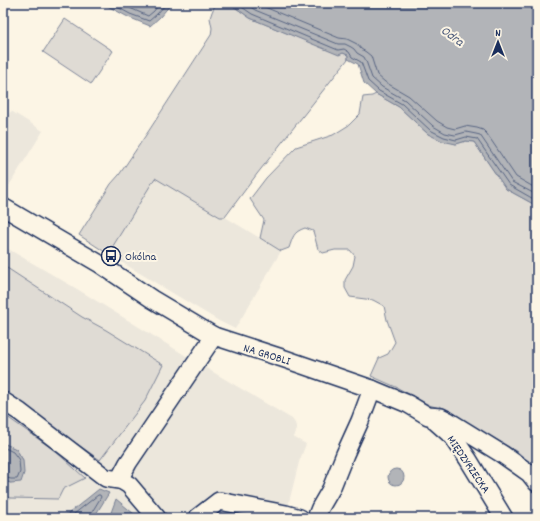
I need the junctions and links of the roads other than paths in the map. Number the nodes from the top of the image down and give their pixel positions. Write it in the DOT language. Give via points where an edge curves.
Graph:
graph roads {
  1 [pos="5,213"];
  2 [pos="214,336"];
  3 [pos="372,388"];
  4 [pos="3,401"];
  5 [pos="428,416"];
  6 [pos="533,478"];
  7 [pos="119,479"];
  8 [pos="157,518"];
  9 [pos="198,518"];
  10 [pos="300,518"];
  11 [pos="316,518"];
  12 [pos="504,518"];
  1 -- 2 [label="street, NA GROBLI" via="100,264"];
  2 -- 3 [label="street, NA GROBLI"];
  2 -- 7 [label="street"];
  3 -- 5 [label="street, NA GROBLI"];
  3 -- 11 [label="street" via="331,489"];
  4 -- 7 [label="street" via="106,478"];
  5 -- 6 [label="street, NA GROBLI" via="447,420 500,452"];
  5 -- 12 [label="street, MIĘDZYRZECKA" via="453,437"];
  7 -- 8 [label="street" via="129,485"];
  9 -- 10 [label="street" via="219,502"];
}
